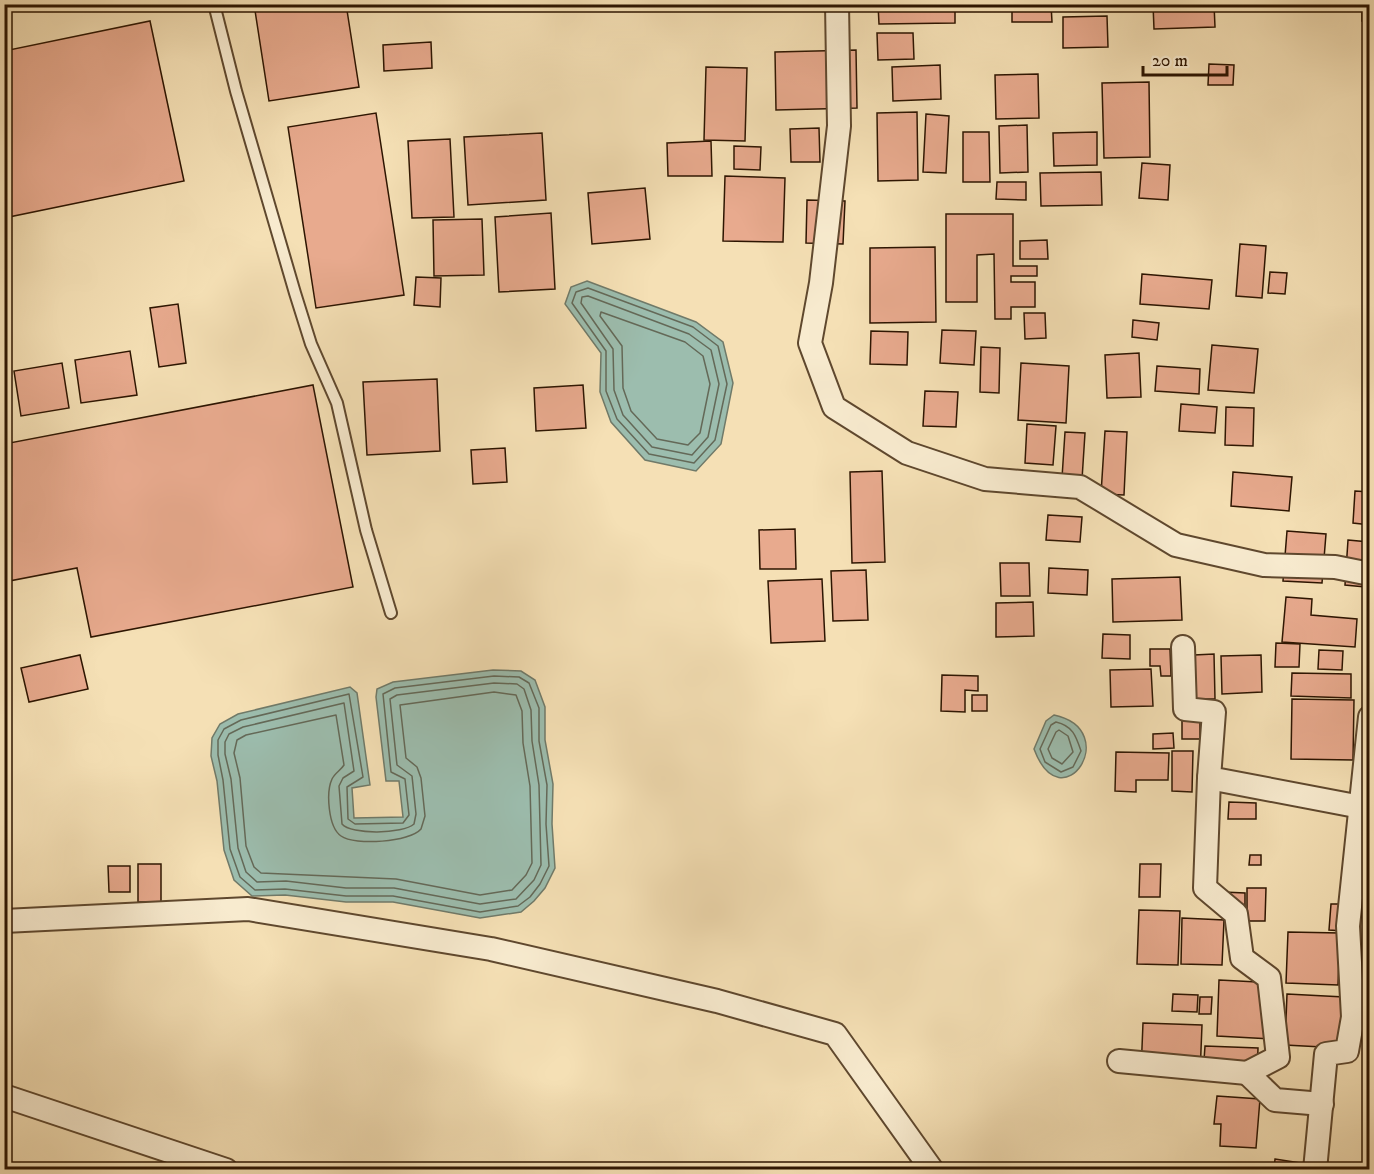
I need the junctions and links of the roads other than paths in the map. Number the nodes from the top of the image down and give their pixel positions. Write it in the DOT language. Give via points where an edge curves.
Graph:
graph roads {
  1 [pos="214,4"];
  2 [pos="837,4"];
  3 [pos="1370,574"];
  4 [pos="391,613"];
  5 [pos="1184,646"];
  6 [pos="1370,717"];
  7 [pos="1209,777"];
  8 [pos="1361,807"];
  9 [pos="4,921"];
  10 [pos="1119,1061"];
  11 [pos="1248,1073"];
  12 [pos="4,1096"];
  13 [pos="1322,1104"];
  14 [pos="226,1170"];
  15 [pos="932,1170"];
  16 [pos="1315,1170"];
  1 -- 4 [label="lane" via="298,303 311,344 338,403 366,530"];
  2 -- 3 [label="street" via="839,126 810,343 834,407 907,453 985,479 1080,487 1176,545 1264,565 1335,567"];
  5 -- 7 [label="street" via="1185,709 1214,712"];
  6 -- 8 [label="street"];
  7 -- 8 [label="street"];
  7 -- 11 [label="street" via="1205,888 1236,914 1242,958 1269,978 1278,1057"];
  8 -- 13 [label="street" via="1348,926 1353,1017 1347,1051 1326,1054"];
  9 -- 15 [label="street" via="248,909 491,949 717,1001 835,1034"];
  10 -- 11 [label="street"];
  11 -- 13 [label="street" via="1275,1100"];
  12 -- 14 [label="street"];
  13 -- 16 [label="street"];
}
